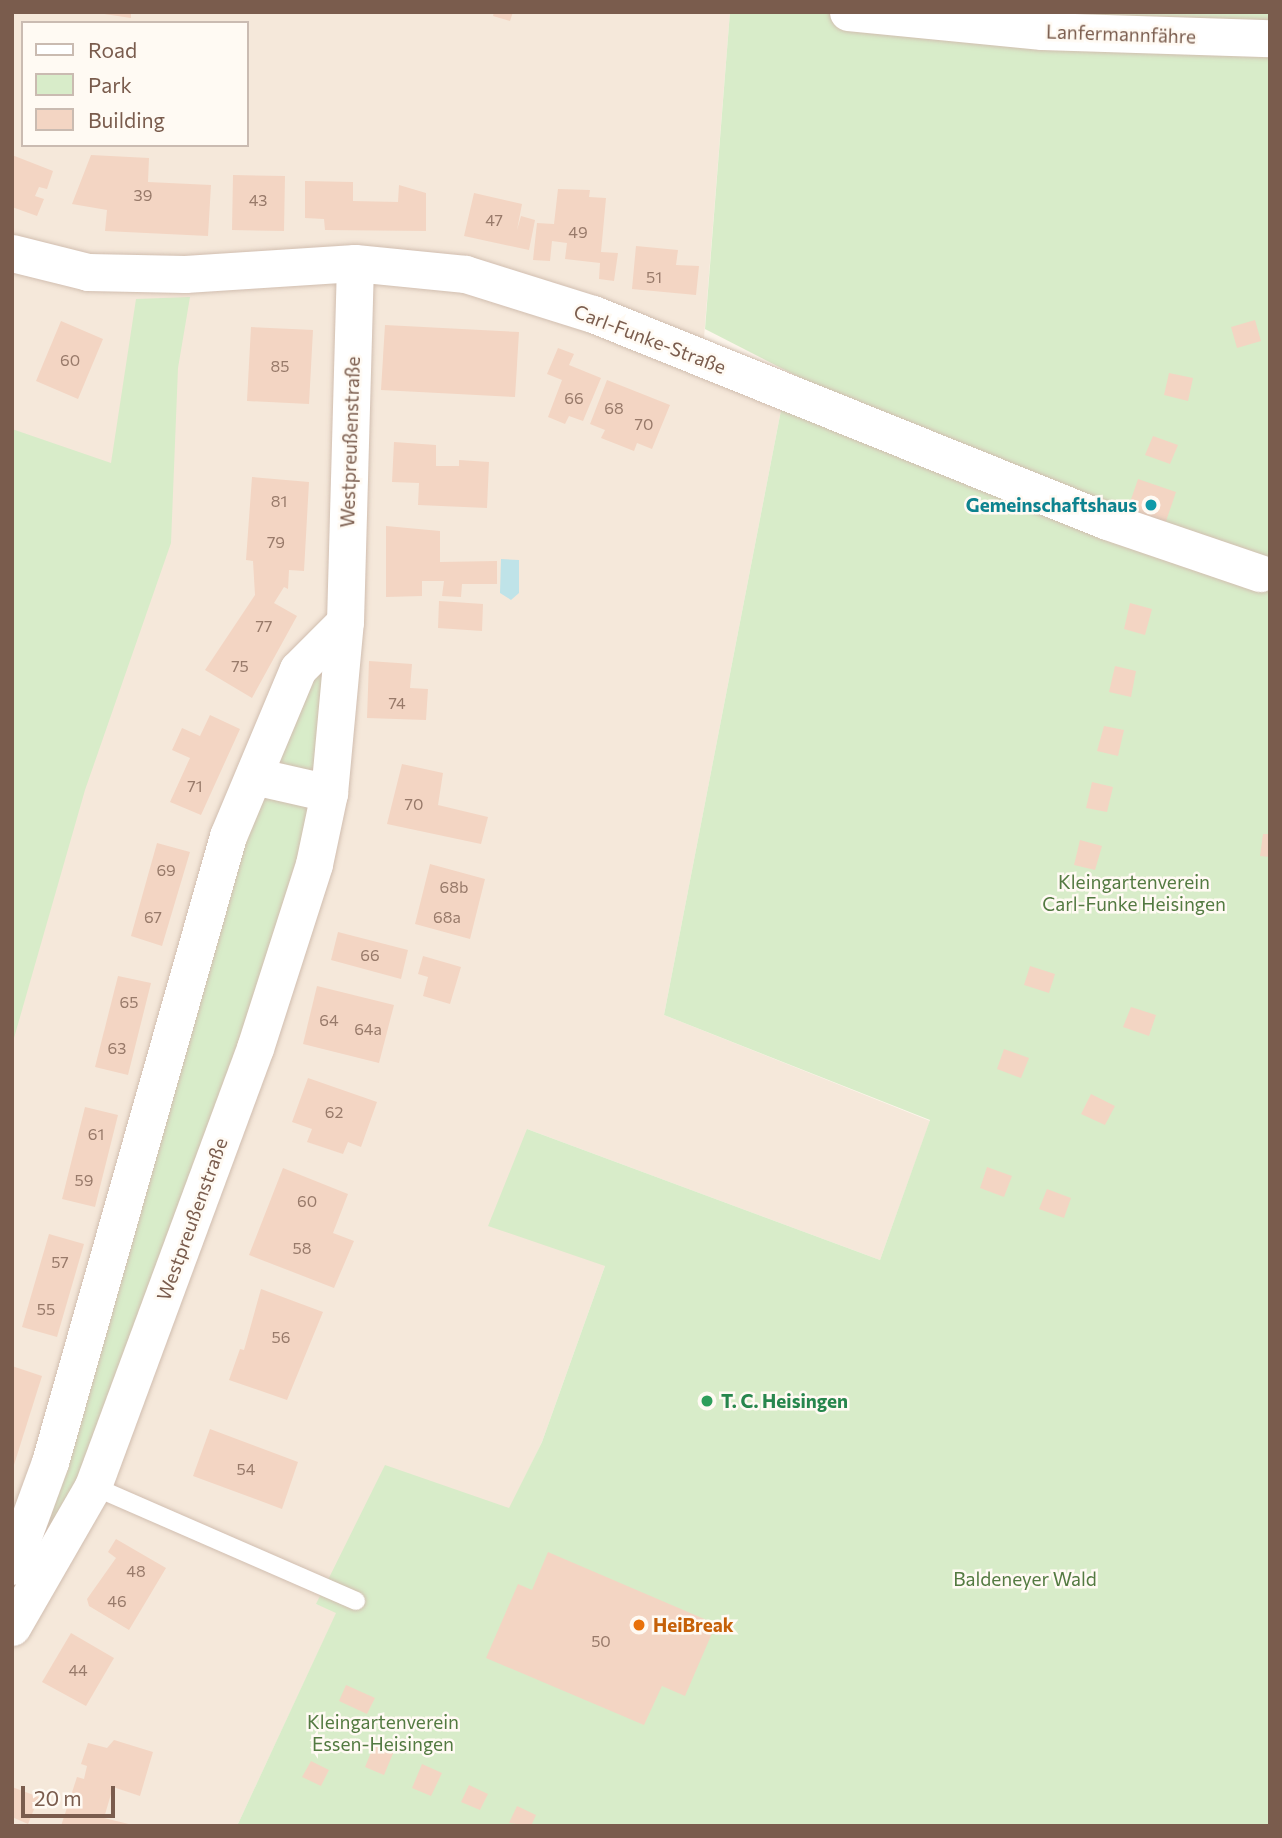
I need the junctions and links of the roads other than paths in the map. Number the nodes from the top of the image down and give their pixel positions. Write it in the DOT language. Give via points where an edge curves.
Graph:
graph roads {
  1 [pos="848,12"];
  2 [pos="1270,38"];
  3 [pos="12,253"];
  4 [pos="355,263"];
  5 [pos="1260,573"];
  6 [pos="345,622"];
  7 [pos="254,776"];
  8 [pos="329,793"];
  9 [pos="93,1486"];
  10 [pos="12,1566"];
  11 [pos="356,1601"];
  12 [pos="12,1627"];
  1 -- 2 [label="street, Lanfermannfähre" via="1042,31"];
  3 -- 4 [label="street, Carl-Funke-Straße" via="88,272 184,274"];
  4 -- 5 [label="street, Carl-Funke-Straße" via="452,271 593,314 1107,521"];
  4 -- 6 [label="street, Westpreußenstraße"];
  6 -- 7 [label="street" via="299,669"];
  6 -- 8 [label="street, Westpreußenstraße"];
  7 -- 8 [label="street"];
  7 -- 10 [label="street" via="224,849 50,1462"];
  8 -- 9 [label="street, Westpreußenstraße" via="292,941"];
  9 -- 11 [label="lane"];
  9 -- 12 [label="street, Westpreußenstraße"];
}
